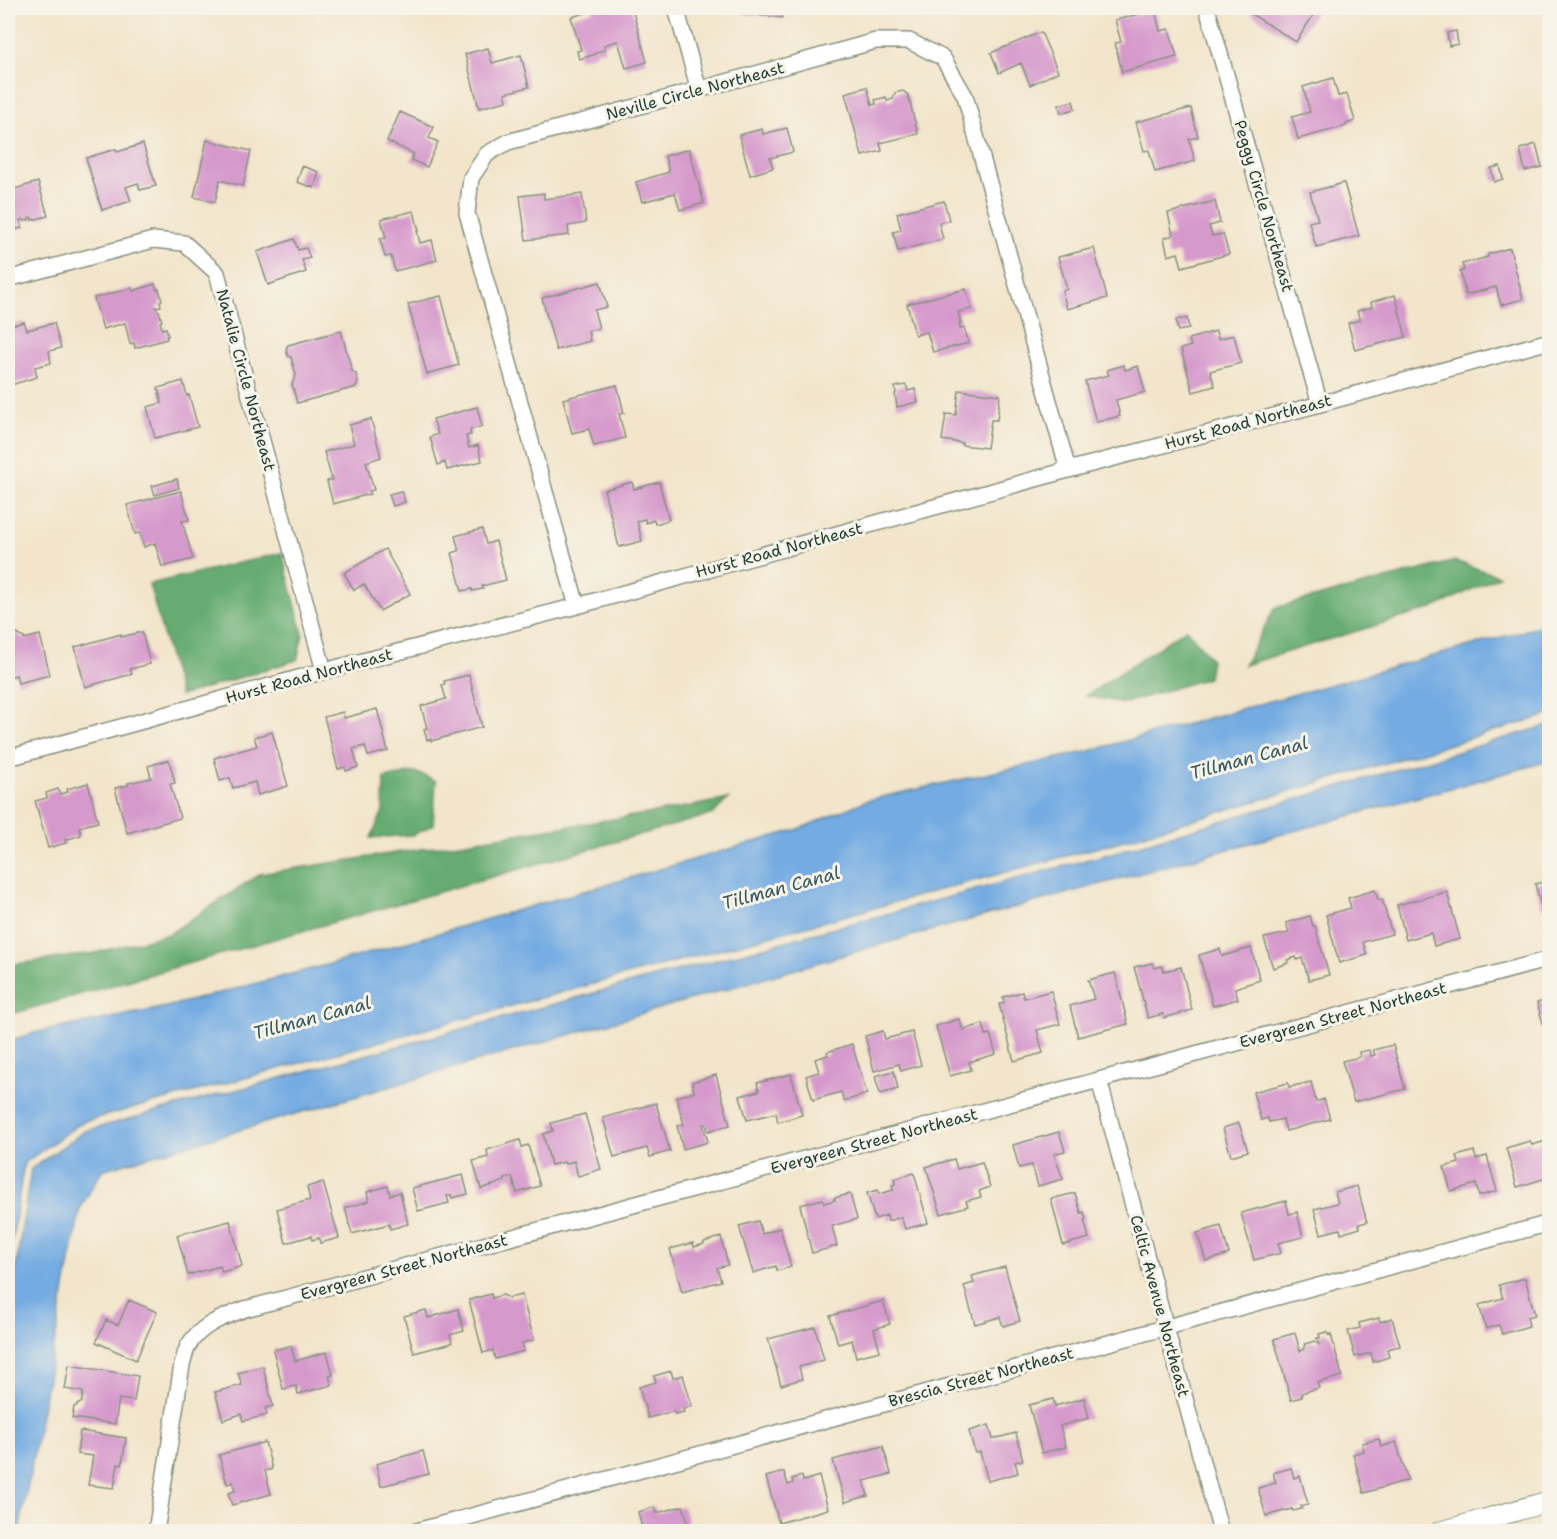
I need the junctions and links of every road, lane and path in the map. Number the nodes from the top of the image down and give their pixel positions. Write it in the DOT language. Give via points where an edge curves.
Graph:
graph roads {
  1 [pos="676,8"];
  2 [pos="1207,8"];
  3 [pos="699,90"];
  4 [pos="8,279"];
  5 [pos="1550,341"];
  6 [pos="1320,404"];
  7 [pos="1068,470"];
  8 [pos="577,606"];
  9 [pos="324,671"];
  10 [pos="8,758"];
  11 [pos="1550,959"];
  12 [pos="1099,1080"];
  13 [pos="1550,1223"];
  14 [pos="1166,1327"];
  15 [pos="1550,1501"];
  16 [pos="156,1532"];
  17 [pos="413,1532"];
  18 [pos="1221,1532"];
  19 [pos="1440,1532"];
  1 -- 3 [label="street"];
  2 -- 6 [label="street, Peggy Circle Northeast"];
  3 -- 7 [label="street, Neville Circle Northeast" via="876,41 909,41 943,58 965,96"];
  3 -- 8 [label="street, Neville Circle Northeast" via="508,142 487,154 471,178 467,213"];
  4 -- 9 [label="street, Natalie Circle Northeast" via="153,240 184,243 217,273"];
  5 -- 6 [label="street, Hurst Road Northeast"];
  6 -- 7 [label="street, Hurst Road Northeast"];
  7 -- 8 [label="street, Hurst Road Northeast"];
  8 -- 9 [label="street, Hurst Road Northeast"];
  9 -- 10 [label="street, Hurst Road Northeast"];
  11 -- 12 [label="street, Evergreen Street Northeast"];
  12 -- 14 [label="street, Celtic Avenue Northeast"];
  12 -- 16 [label="street, Evergreen Street Northeast" via="220,1318 201,1330 188,1347 182,1365"];
  13 -- 14 [label="street, Brescia Street Northeast"];
  14 -- 17 [label="street, Brescia Street Northeast"];
  14 -- 18 [label="street, Celtic Avenue Northeast"];
  15 -- 19 [label="street"];
}
